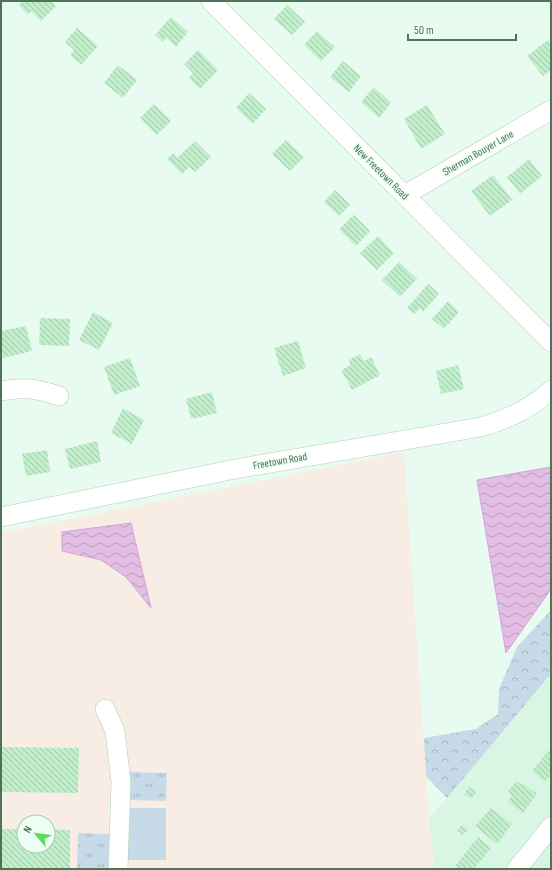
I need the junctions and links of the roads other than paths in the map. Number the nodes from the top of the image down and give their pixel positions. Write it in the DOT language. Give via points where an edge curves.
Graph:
graph roads {
  1 [pos="211,1"];
  2 [pos="551,110"];
  3 [pos="405,195"];
  4 [pos="551,342"];
  5 [pos="551,390"];
  6 [pos="1,392"];
  7 [pos="58,396"];
  8 [pos="1,517"];
  9 [pos="105,709"];
  10 [pos="551,827"];
  11 [pos="118,869"];
  12 [pos="517,869"];
  1 -- 3 [label="street, New Freetown Road"];
  2 -- 3 [label="street, Sherman Bouyer Lane"];
  3 -- 4 [label="street, New Freetown Road"];
  5 -- 8 [label="street, Freetown Road" via="530,407 481,427 235,469"];
  6 -- 7 [label="street" via="20,388 42,390"];
  9 -- 11 [label="street" via="115,731 121,782"];
  10 -- 12 [label="street"];
}
